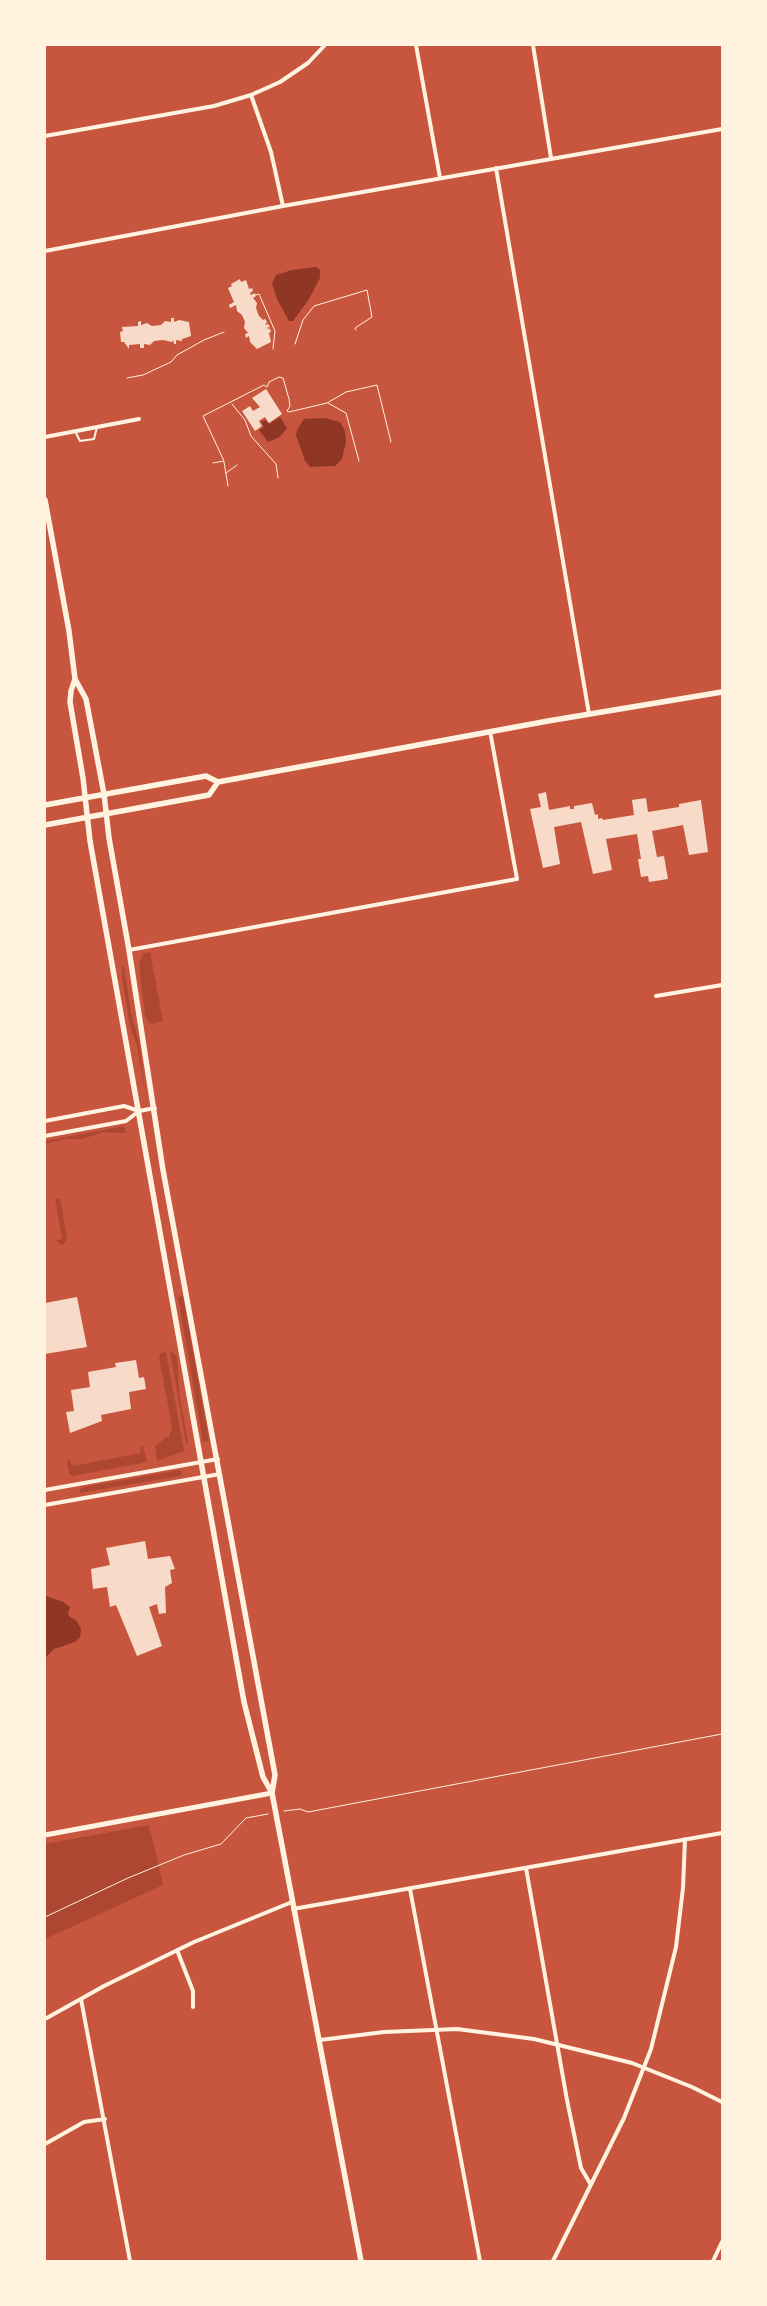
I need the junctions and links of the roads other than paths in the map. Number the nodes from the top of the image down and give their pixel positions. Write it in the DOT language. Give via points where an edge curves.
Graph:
graph roads {
  1 [pos="325,45"];
  2 [pos="416,45"];
  3 [pos="533,45"];
  4 [pos="251,95"];
  5 [pos="722,128"];
  6 [pos="45,136"];
  7 [pos="551,158"];
  8 [pos="496,168"];
  9 [pos="440,178"];
  10 [pos="282,206"];
  11 [pos="45,250"];
  12 [pos="139,420"];
  13 [pos="97,427"];
  14 [pos="75,432"];
  15 [pos="45,437"];
  16 [pos="45,500"];
  17 [pos="75,679"];
  18 [pos="722,692"];
  19 [pos="589,714"];
  20 [pos="490,731"];
  21 [pos="218,782"];
  22 [pos="104,794"];
  23 [pos="85,798"];
  24 [pos="45,805"];
  25 [pos="106,814"];
  26 [pos="88,817"];
  27 [pos="45,825"];
  28 [pos="129,950"];
  29 [pos="722,985"];
  30 [pos="656,996"];
  31 [pos="155,1108"];
  32 [pos="139,1111"];
  33 [pos="45,1121"];
  34 [pos="45,1136"];
  35 [pos="218,1459"];
  36 [pos="202,1462"];
  37 [pos="220,1474"];
  38 [pos="204,1477"];
  39 [pos="45,1490"];
  40 [pos="45,1505"];
  41 [pos="272,1793"];
  42 [pos="722,1833"];
  43 [pos="45,1835"];
  44 [pos="685,1839"];
  45 [pos="526,1868"];
  46 [pos="410,1889"];
  47 [pos="292,1902"];
  48 [pos="293,1909"];
  49 [pos="177,1950"];
  50 [pos="81,1999"];
  51 [pos="193,2007"];
  52 [pos="45,2019"];
  53 [pos="436,2030"];
  54 [pos="320,2040"];
  55 [pos="557,2044"];
  56 [pos="644,2068"];
  57 [pos="722,2102"];
  58 [pos="104,2118"];
  59 [pos="45,2144"];
  60 [pos="590,2185"];
  61 [pos="722,2242"];
  62 [pos="130,2261"];
  63 [pos="361,2261"];
  64 [pos="480,2261"];
  65 [pos="553,2261"];
  66 [pos="713,2261"];
  1 -- 4 [label="street" via="308,63 280,82"];
  2 -- 9 [label="street"];
  3 -- 7 [label="street"];
  4 -- 6 [label="street" via="214,106"];
  4 -- 10 [label="street" via="271,152"];
  5 -- 7 [label="street"];
  7 -- 8 [label="street"];
  8 -- 9 [label="street"];
  8 -- 19 [label="street"];
  9 -- 10 [label="street"];
  10 -- 11 [label="street"];
  12 -- 13 [label="street"];
  13 -- 14 [label="street"];
  13 -- 14 [label="lane" via="94,439 80,441"];
  14 -- 15 [label="street"];
  16 -- 17 [label="main road"];
  17 -- 22 [label="main road" via="86,699"];
  17 -- 23 [label="main road" via="70,702"];
  18 -- 19 [label="main road"];
  19 -- 20 [label="main road"];
  20 -- 21 [label="main road"];
  20 -- 28 [label="street" via="517,879"];
  21 -- 22 [label="main road" via="206,776"];
  21 -- 25 [label="main road" via="209,795"];
  22 -- 23 [label="main road"];
  22 -- 25 [label="main road"];
  23 -- 24 [label="main road"];
  23 -- 26 [label="main road"];
  25 -- 26 [label="main road"];
  25 -- 28 [label="main road"];
  26 -- 27 [label="main road"];
  26 -- 32 [label="main road"];
  28 -- 31 [label="main road"];
  29 -- 30 [label="street"];
  31 -- 32 [label="street"];
  31 -- 35 [label="main road"];
  32 -- 33 [label="street" via="124,1106"];
  32 -- 34 [label="street" via="126,1121"];
  32 -- 36 [label="main road"];
  35 -- 36 [label="street"];
  35 -- 37 [label="main road"];
  36 -- 38 [label="main road"];
  36 -- 39 [label="street"];
  37 -- 38 [label="street"];
  37 -- 41 [label="main road" via="275,1775"];
  38 -- 40 [label="street"];
  38 -- 41 [label="main road" via="244,1702 262,1777"];
  41 -- 43 [label="street"];
  41 -- 47 [label="main road"];
  42 -- 44 [label="street"];
  44 -- 45 [label="street"];
  44 -- 56 [label="street" via="676,1947"];
  45 -- 46 [label="street"];
  45 -- 55 [label="street"];
  46 -- 48 [label="street"];
  46 -- 53 [label="street"];
  47 -- 48 [label="main road"];
  47 -- 49 [label="street"];
  48 -- 54 [label="main road"];
  49 -- 50 [label="street"];
  49 -- 51 [label="street" via="193,1991"];
  50 -- 52 [label="street"];
  50 -- 58 [label="street"];
  53 -- 54 [label="street"];
  53 -- 55 [label="street" via="457,2029"];
  53 -- 64 [label="street"];
  54 -- 63 [label="main road"];
  55 -- 56 [label="street"];
  55 -- 60 [label="street" via="581,2168"];
  56 -- 57 [label="street"];
  56 -- 60 [label="street" via="624,2118"];
  58 -- 59 [label="street" via="84,2122"];
  58 -- 62 [label="street"];
  60 -- 65 [label="street"];
  61 -- 66 [label="street"];
}
